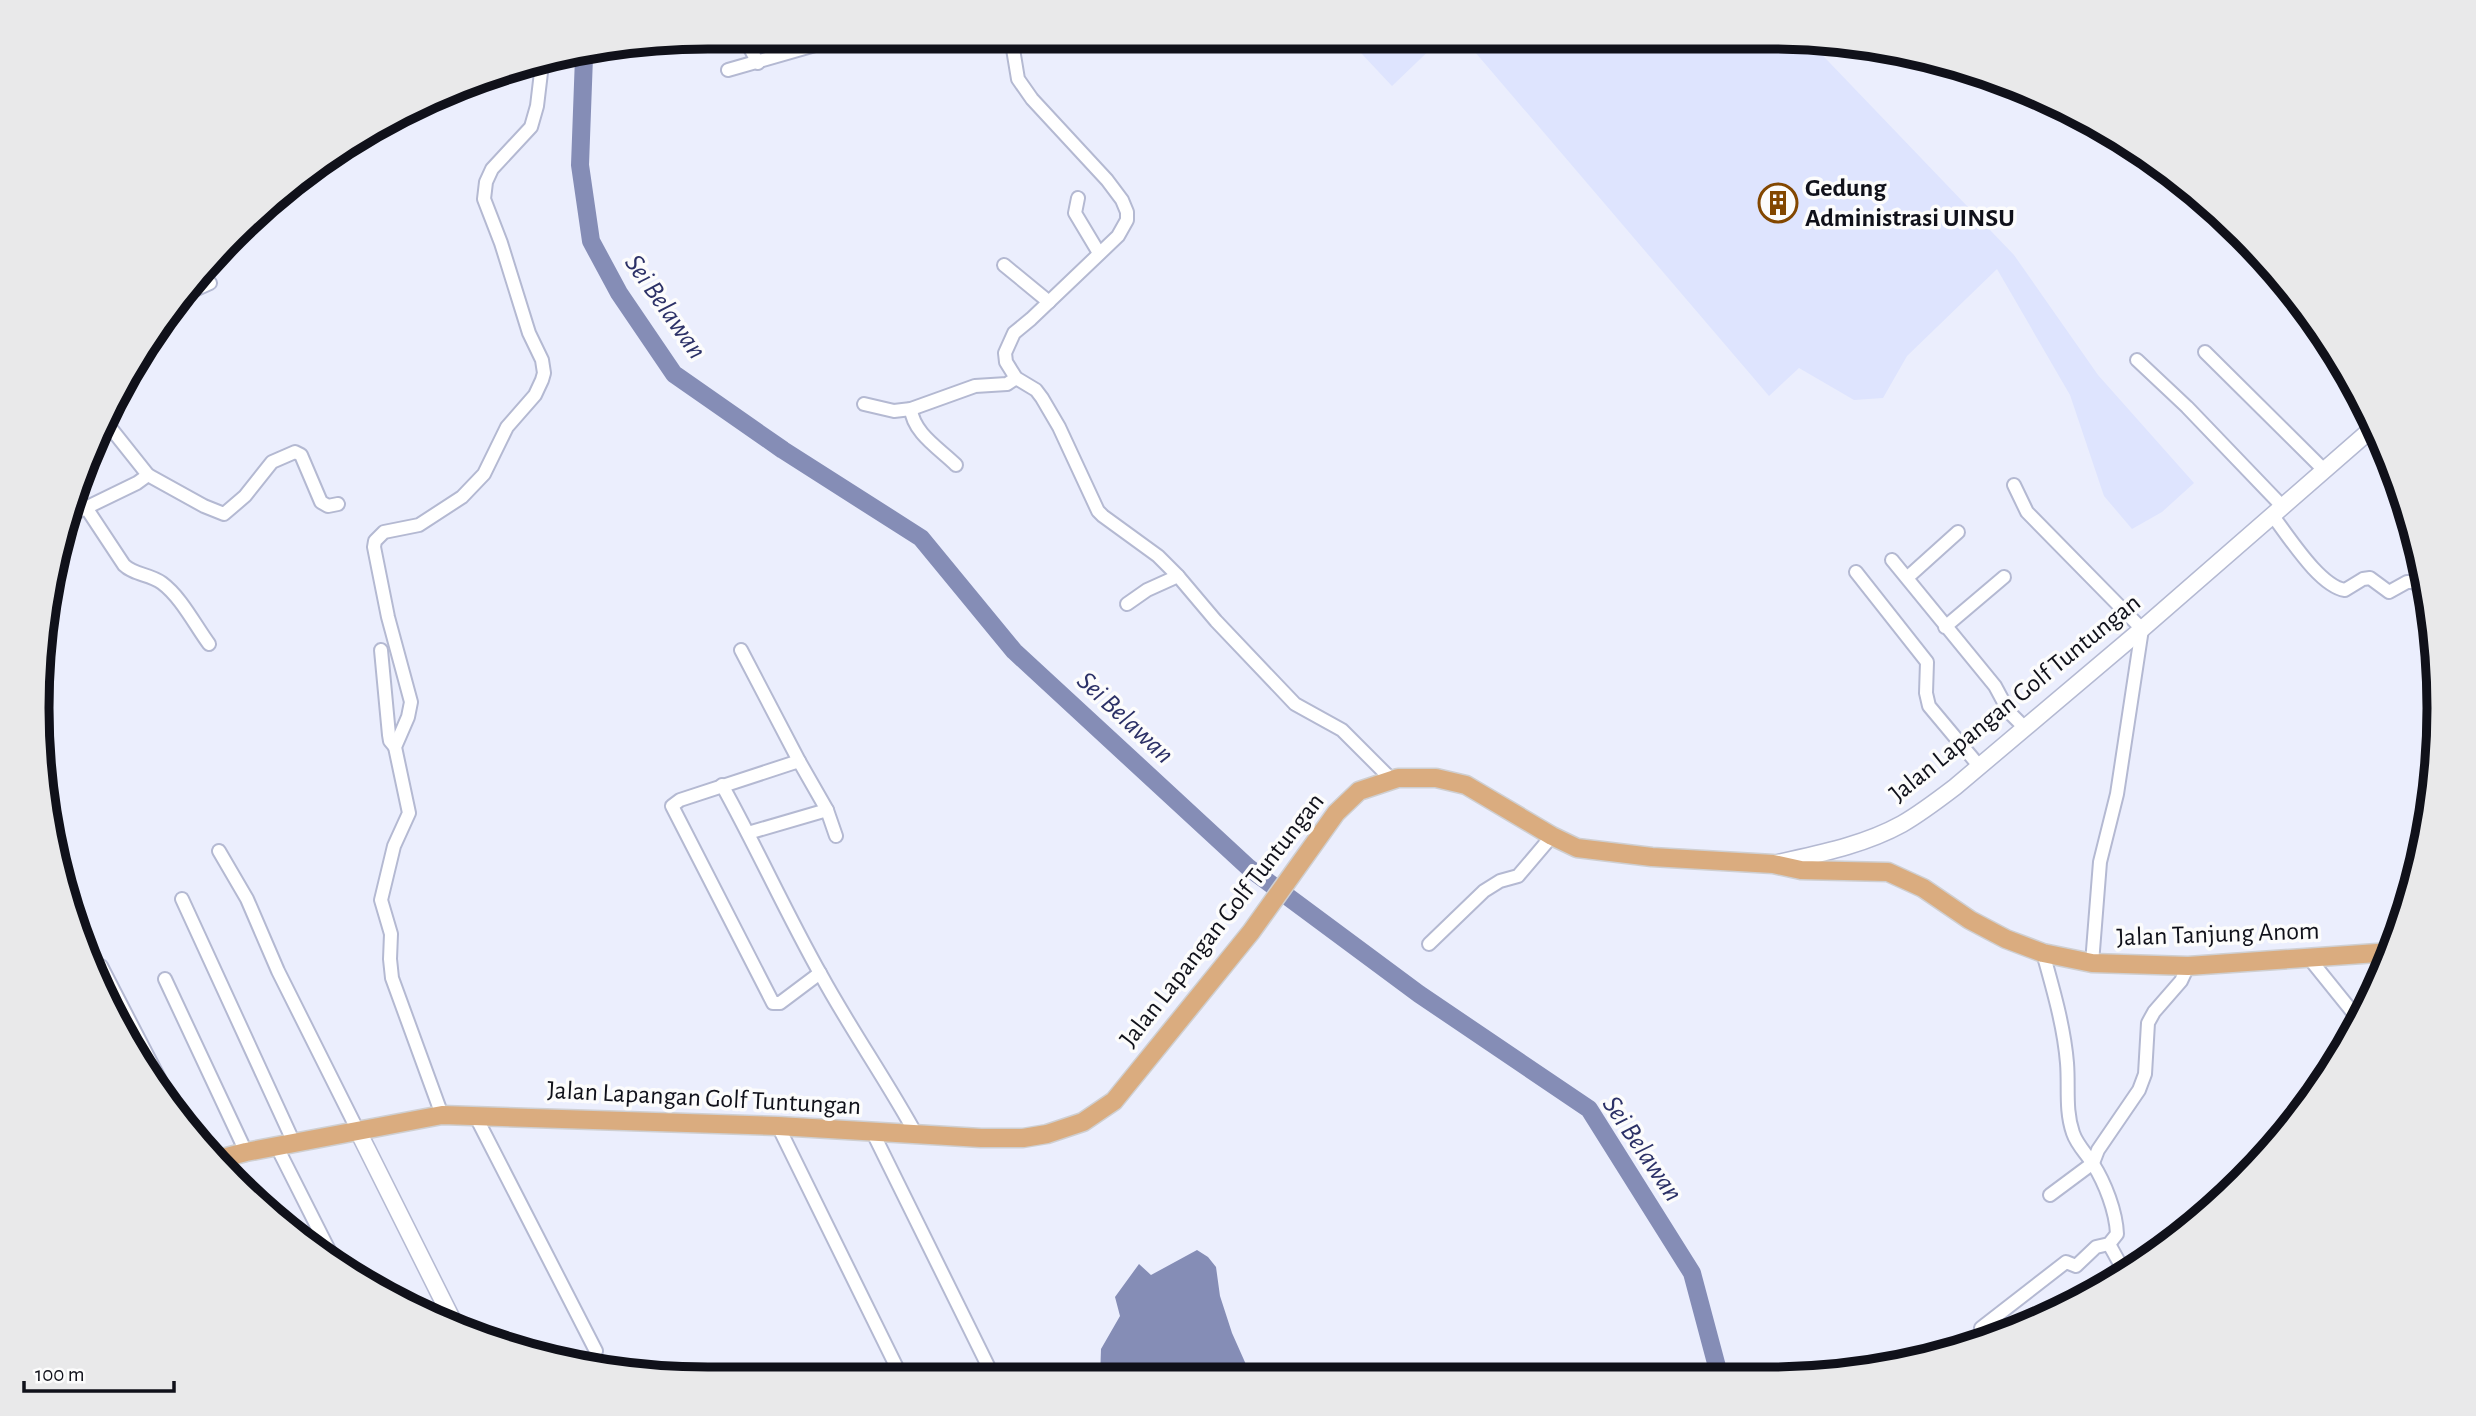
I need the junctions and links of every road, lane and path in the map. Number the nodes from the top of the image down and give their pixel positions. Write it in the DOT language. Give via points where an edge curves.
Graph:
graph roads {
  1 [pos="750,49"];
  2 [pos="804,49"];
  3 [pos="1013,49"];
  4 [pos="758,63"];
  5 [pos="541,70"];
  6 [pos="729,70"];
  7 [pos="1078,198"];
  8 [pos="1099,253"];
  9 [pos="1004,265"];
  10 [pos="210,283"];
  11 [pos="202,287"];
  12 [pos="1049,302"];
  13 [pos="2205,352"];
  14 [pos="2137,360"];
  15 [pos="1016,378"];
  16 [pos="864,404"];
  17 [pos="911,408"];
  18 [pos="111,429"];
  19 [pos="2367,433"];
  20 [pos="956,465"];
  21 [pos="2324,470"];
  22 [pos="148,475"];
  23 [pos="2014,485"];
  24 [pos="338,504"];
  25 [pos="87,509"];
  26 [pos="2277,511"];
  27 [pos="79,512"];
  28 [pos="1958,532"];
  29 [pos="1892,560"];
  30 [pos="1856,572"];
  31 [pos="1178,576"];
  32 [pos="2004,577"];
  33 [pos="1908,578"];
  34 [pos="2415,583"];
  35 [pos="1127,604"];
  36 [pos="1945,626"];
  37 [pos="2142,629"];
  38 [pos="209,644"];
  39 [pos="381,650"];
  40 [pos="741,650"];
  41 [pos="2025,728"];
  42 [pos="395,747"];
  43 [pos="799,761"];
  44 [pos="1980,766"];
  45 [pos="1391,779"];
  46 [pos="722,785"];
  47 [pos="827,810"];
  48 [pos="748,833"];
  49 [pos="836,836"];
  50 [pos="1552,836"];
  51 [pos="219,851"];
  52 [pos="1773,864"];
  53 [pos="182,899"];
  54 [pos="1430,944"];
  55 [pos="2043,953"];
  56 [pos="2380,953"];
  57 [pos="2309,958"];
  58 [pos="2092,963"];
  59 [pos="2188,966"];
  60 [pos="820,974"];
  61 [pos="165,979"];
  62 [pos="108,980"];
  63 [pos="2352,1012"];
  64 [pos="141,1044"];
  65 [pos="442,1115"];
  66 [pos="475,1115"];
  67 [pos="778,1126"];
  68 [pos="358,1131"];
  69 [pos="873,1133"];
  70 [pos="917,1136"];
  71 [pos="286,1145"];
  72 [pos="246,1152"];
  73 [pos="226,1157"];
  74 [pos="2093,1163"];
  75 [pos="2050,1195"];
  76 [pos="2109,1244"];
  77 [pos="329,1247"];
  78 [pos="2120,1265"];
  79 [pos="450,1314"];
  80 [pos="1981,1328"];
  81 [pos="596,1351"];
  82 [pos="897,1367"];
  83 [pos="989,1367"];
  1 -- 4 [label="street"];
  2 -- 4 [label="street"];
  3 -- 8 [label="street" via="1018,79 1107,180 1127,212 1118,236"];
  4 -- 6 [label="street"];
  5 -- 42 [label="street" via="531,127 492,169 484,198 544,373 535,395 507,427 484,474 462,497 419,525 384,532 375,541 388,617 411,702"];
  7 -- 8 [label="street" via="1075,213"];
  8 -- 12 [label="street"];
  9 -- 12 [label="street"];
  10 -- 11 [label="street"];
  12 -- 15 [label="street" via="1007,344 1006,362"];
  13 -- 21 [label="street"];
  14 -- 26 [label="street" via="2187,407"];
  15 -- 17 [label="street" via="1007,384 975,386"];
  15 -- 31 [label="street" via="1042,398 1098,511"];
  16 -- 17 [label="street" via="894,411"];
  17 -- 20 [label="street" via="919,429"];
  18 -- 22 [label="street"];
  19 -- 21 [label="street, Jalan Lapangan Golf Tuntungan"];
  21 -- 26 [label="street, Jalan Lapangan Golf Tuntungan"];
  22 -- 24 [label="street" via="220,514 245,496 272,462 295,452 301,455 321,502"];
  22 -- 25 [label="street"];
  23 -- 37 [label="street" via="2027,512"];
  25 -- 27 [label="street"];
  25 -- 38 [label="street" via="124,565 170,589"];
  26 -- 34 [label="street" via="2322,577 2339,588 2348,589 2366,578 2389,592"];
  26 -- 37 [label="street, Jalan Lapangan Golf Tuntungan"];
  28 -- 33 [label="street"];
  29 -- 33 [label="street"];
  30 -- 44 [label="street" via="1923,656 1928,667 1929,706"];
  31 -- 35 [label="street"];
  31 -- 45 [label="street" via="1295,704 1342,730"];
  32 -- 36 [label="street"];
  33 -- 36 [label="street"];
  36 -- 41 [label="street"];
  37 -- 41 [label="street, Jalan Lapangan Golf Tuntungan"];
  37 -- 58 [label="street" via="2117,794 2100,862"];
  39 -- 42 [label="street" via="389,735"];
  40 -- 43 [label="street"];
  41 -- 44 [label="street, Jalan Lapangan Golf Tuntungan"];
  42 -- 65 [label="street" via="409,813 394,846 381,900 391,934 392,978"];
  43 -- 46 [label="street"];
  43 -- 47 [label="street"];
  44 -- 52 [label="street, Jalan Lapangan Golf Tuntungan" via="1900,825 1844,848"];
  45 -- 50 [label="main road, Jalan Lapangan Golf Tuntungan" via="1415,776 1466,785"];
  45 -- 70 [label="main road, Jalan Lapangan Golf Tuntungan" via="1351,797 1336,813 1251,932 1125,1090 1102,1110 1083,1122 1023,1138"];
  46 -- 48 [label="street"];
  46 -- 60 [label="street" via="674,804 678,821 774,1003"];
  47 -- 48 [label="street"];
  47 -- 49 [label="street"];
  48 -- 60 [label="street"];
  50 -- 52 [label="main road, Jalan Lapangan Golf Tuntungan" via="1590,850"];
  50 -- 54 [label="street" via="1518,876 1494,883"];
  51 -- 68 [label="street" via="247,899"];
  52 -- 55 [label="main road, Jalan Tanjung Anom" via="1801,870 1888,872 1923,888 1983,928"];
  53 -- 71 [label="street"];
  55 -- 58 [label="main road, Jalan Tanjung Anom"];
  55 -- 74 [label="street" via="2064,1041 2073,1133"];
  56 -- 57 [label="main road, Jalan Tanjung Anom"];
  57 -- 59 [label="main road, Jalan Tanjung Anom"];
  57 -- 63 [label="street"];
  58 -- 59 [label="main road, Jalan Tanjung Anom"];
  59 -- 74 [label="street" via="2148,1023 2145,1074 2139,1090"];
  60 -- 70 [label="street"];
  61 -- 72 [label="street"];
  62 -- 64 [label="street"];
  65 -- 66 [label="main road, Jalan Lapangan Golf Tuntungan"];
  65 -- 68 [label="main road, Jalan Lapangan Golf Tuntungan"];
  66 -- 67 [label="main road, Jalan Lapangan Golf Tuntungan"];
  66 -- 81 [label="street"];
  67 -- 69 [label="main road, Jalan Lapangan Golf Tuntungan"];
  67 -- 82 [label="street"];
  68 -- 71 [label="main road, Jalan Lapangan Golf Tuntungan"];
  68 -- 79 [label="street"];
  69 -- 70 [label="main road, Jalan Lapangan Golf Tuntungan"];
  69 -- 83 [label="street"];
  71 -- 72 [label="main road, Jalan Lapangan Golf Tuntungan"];
  71 -- 77 [label="street"];
  72 -- 73 [label="main road, Jalan Lapangan Golf Tuntungan"];
  74 -- 75 [label="street"];
  74 -- 76 [label="street" via="2117,1229"];
  76 -- 78 [label="street"];
  76 -- 80 [label="street" via="2095,1247 2076,1266 2066,1262"];
}
